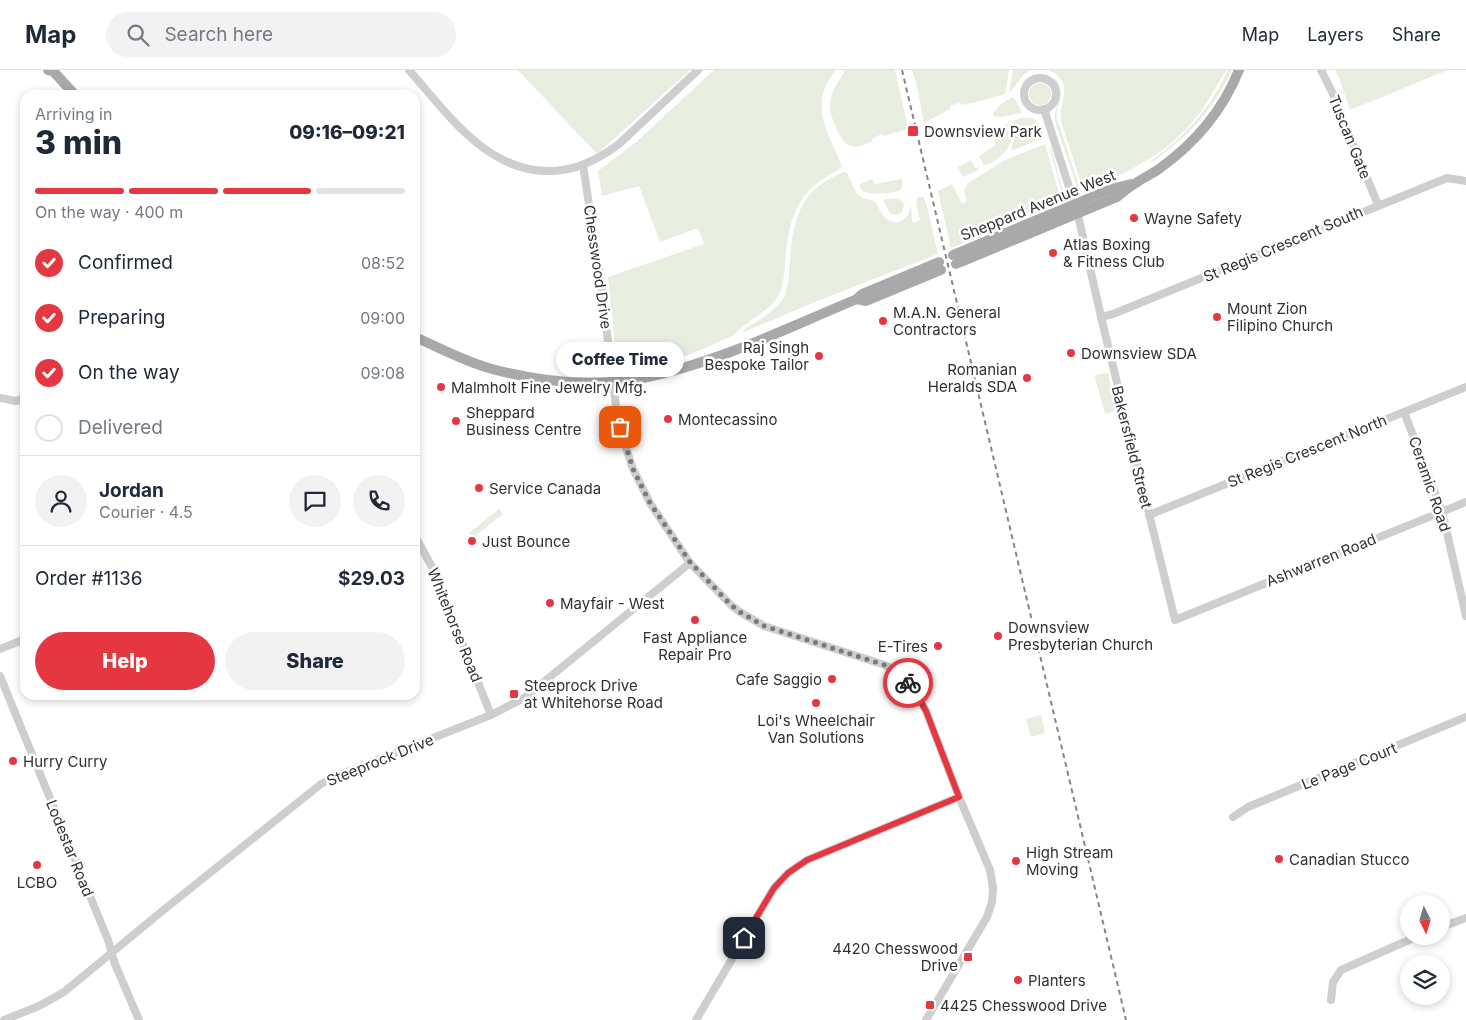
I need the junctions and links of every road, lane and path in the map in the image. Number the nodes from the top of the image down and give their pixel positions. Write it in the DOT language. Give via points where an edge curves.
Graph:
graph roads {
  1 [pos="51,70"];
  2 [pos="409,70"];
  3 [pos="698,70"];
  4 [pos="1239,70"];
  5 [pos="1321,70"];
  6 [pos="70,90"];
  7 [pos="1044,109"];
  8 [pos="583,165"];
  9 [pos="1466,181"];
  10 [pos="1378,205"];
  11 [pos="1076,210"];
  12 [pos="954,260"];
  13 [pos="940,266"];
  14 [pos="1101,317"];
  15 [pos="420,339"];
  16 [pos="612,382"];
  17 [pos="1466,387"];
  18 [pos="0,398"];
  19 [pos="20,400"];
  20 [pos="1404,412"];
  21 [pos="1466,502"];
  22 [pos="1442,511"];
  23 [pos="1149,515"];
  24 [pos="420,545"];
  25 [pos="690,562"];
  26 [pos="1466,616"];
  27 [pos="1175,620"];
  28 [pos="20,641"];
  29 [pos="0,649"];
  30 [pos="0,676"];
  31 [pos="491,715"];
  32 [pos="1466,717"];
  33 [pos="959,797"];
  34 [pos="1233,816"];
  35 [pos="1466,918"];
  36 [pos="1450,924"];
  37 [pos="1400,944"];
  38 [pos="112,952"];
  39 [pos="1331,1000"];
  40 [pos="4,1020"];
  41 [pos="139,1020"];
  42 [pos="696,1020"];
  43 [pos="926,1020"];
  1 -- 6 [label="main road"];
  2 -- 8 [label="street" via="464,131 503,161 539,171"];
  3 -- 8 [label="street" via="619,144"];
  4 -- 11 [label="main road, Sheppard Avenue West" via="1222,104 1182,151 1135,183 1111,189"];
  5 -- 10 [label="street, Tuscan Gate"];
  7 -- 7 [label="street" via="1053,103 1056,92 1047,79 1036,78 1027,84 1026,100 1033,108"];
  7 -- 11 [label="street, Bakersfield Street"];
  8 -- 16 [label="street, Chesswood Drive"];
  9 -- 10 [label="street, St Regis Crescent South" via="1446,178"];
  10 -- 14 [label="street, St Regis Crescent South" via="1308,236"];
  11 -- 12 [label="main road, Sheppard Avenue West"];
  11 -- 14 [label="street, Bakersfield Street"];
  13 -- 16 [label="main road" via="862,294 857,299 724,355 674,371"];
  14 -- 23 [label="street, Bakersfield Street"];
  15 -- 16 [label="main road" via="490,369 550,381"];
  16 -- 25 [label="street, Chesswood Drive" via="623,440 633,469 650,503"];
  17 -- 20 [label="street, St Regis Crescent North"];
  18 -- 19 [label="street"];
  20 -- 22 [label="street, Ceramic Road"];
  20 -- 23 [label="street, St Regis Crescent North"];
  21 -- 22 [label="street, Ashwarren Road"];
  22 -- 26 [label="street, Ceramic Road"];
  22 -- 27 [label="street, Ashwarren Road"];
  23 -- 27 [label="street, Bakersfield Street"];
  24 -- 31 [label="street, Whitehorse Road" via="432,567"];
  25 -- 31 [label="street, Steeprock Drive" via="534,691"];
  25 -- 33 [label="street, Chesswood Drive" via="731,605 755,622 894,670 915,691 926,711"];
  28 -- 29 [label="street"];
  30 -- 38 [label="street, Lodestar Road"];
  31 -- 38 [label="street, Steeprock Drive" via="321,784"];
  32 -- 34 [label="street, Le Page Court"];
  33 -- 42 [label="street" via="807,860 788,873 774,888"];
  33 -- 43 [label="street, Chesswood Drive" via="990,870 992,902 987,917"];
  35 -- 36 [label="street"];
  37 -- 39 [label="street" via="1341,970 1333,982"];
  38 -- 40 [label="street, Steeprock Drive" via="64,992"];
  38 -- 41 [label="street, Lodestar Road"];
}
